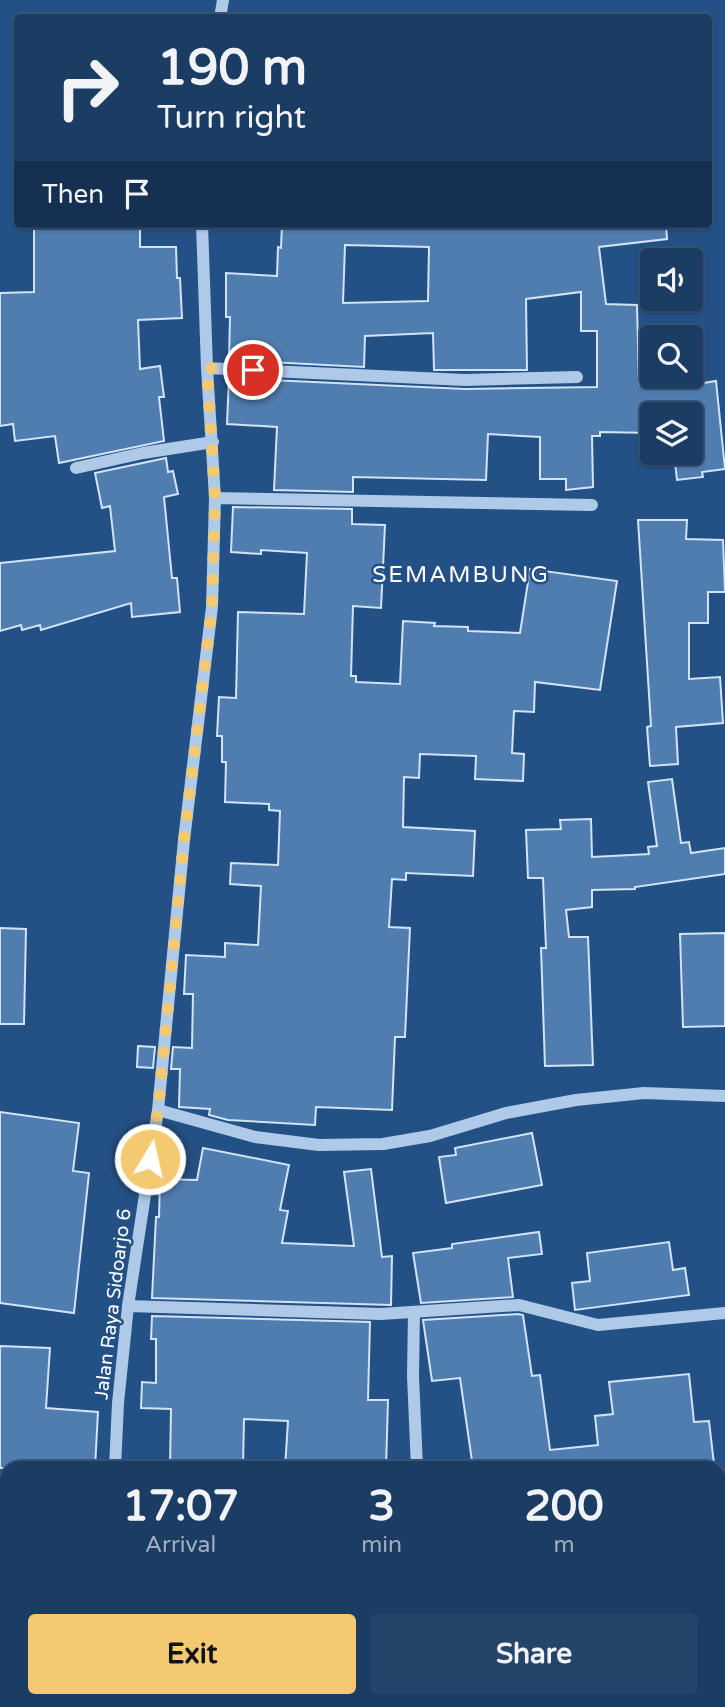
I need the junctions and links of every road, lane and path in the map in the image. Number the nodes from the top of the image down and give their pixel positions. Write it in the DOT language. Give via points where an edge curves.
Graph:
graph roads {
  1 [pos="202,228"];
  2 [pos="207,368"];
  3 [pos="577,377"];
  4 [pos="213,442"];
  5 [pos="76,468"];
  6 [pos="215,498"];
  7 [pos="592,505"];
  8 [pos="725,1096"];
  9 [pos="158,1110"];
  10 [pos="128,1306"];
  11 [pos="414,1312"];
  12 [pos="725,1313"];
  13 [pos="116,1461"];
  14 [pos="417,1461"];
  1 -- 2 [label="street, Jalan Raya Sidoarjo 6"];
  2 -- 3 [label="street" via="465,380"];
  2 -- 4 [label="street, Jalan Raya Sidoarjo 6"];
  4 -- 5 [label="street"];
  4 -- 6 [label="street, Jalan Raya Sidoarjo 6"];
  6 -- 7 [label="street"];
  6 -- 9 [label="street, Jalan Raya Sidoarjo 6" via="212,607"];
  8 -- 9 [label="street" via="644,1093 576,1100 383,1144 318,1145 255,1137"];
  9 -- 10 [label="street, Jalan Raya Sidoarjo 6"];
  10 -- 11 [label="street"];
  10 -- 13 [label="street, Jalan Raya Sidoarjo 6"];
  11 -- 12 [label="street" via="519,1306 598,1325"];
  11 -- 14 [label="street"];
}
